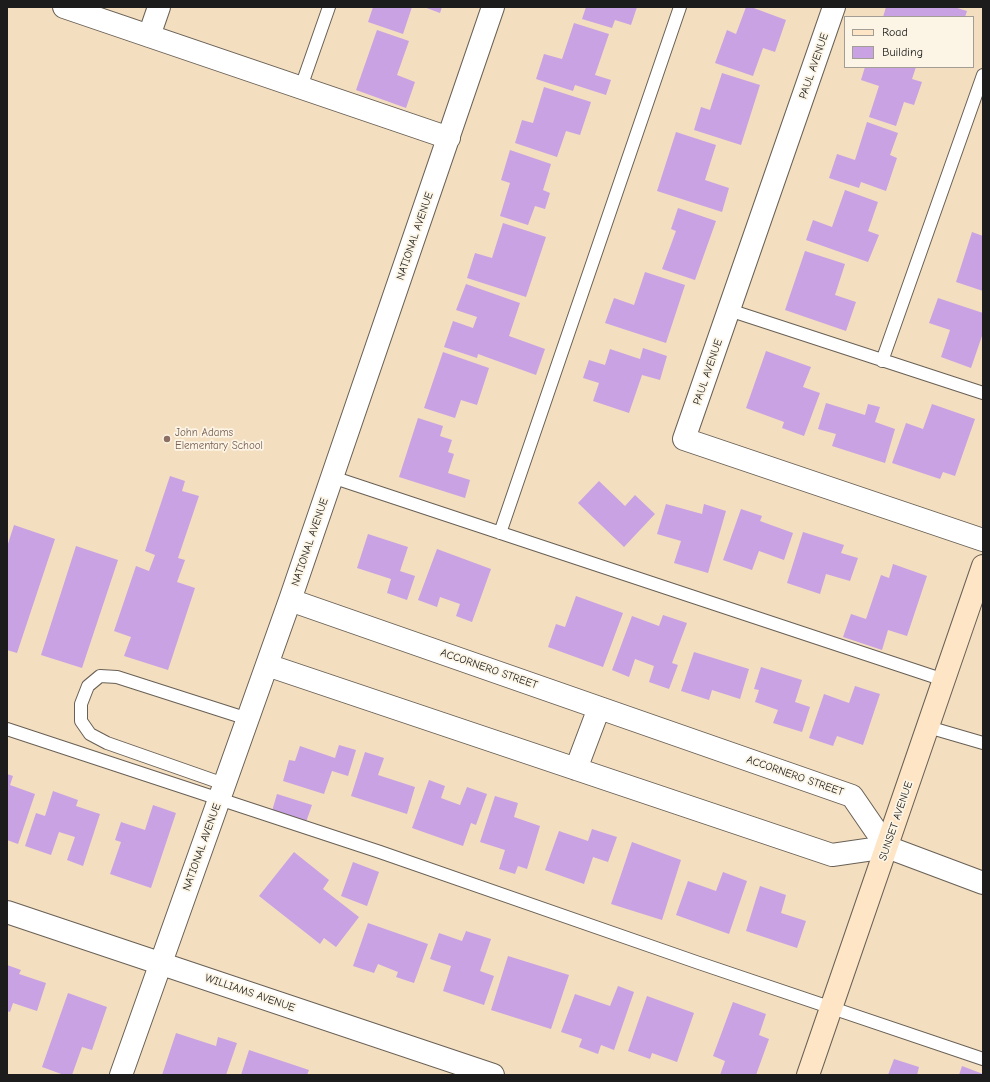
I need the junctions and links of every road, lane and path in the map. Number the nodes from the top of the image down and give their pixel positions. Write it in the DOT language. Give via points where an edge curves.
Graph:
graph roads {
  1 [pos="64,7"];
  2 [pos="159,7"];
  3 [pos="329,7"];
  4 [pos="494,7"];
  5 [pos="680,7"];
  6 [pos="834,7"];
  7 [pos="148,36"];
  8 [pos="983,75"];
  9 [pos="300,87"];
  10 [pos="449,138"];
  11 [pos="729,310"];
  12 [pos="882,360"];
  13 [pos="983,393"];
  14 [pos="332,477"];
  15 [pos="500,533"];
  16 [pos="983,540"];
  17 [pos="983,566"];
  18 [pos="290,600"];
  19 [pos="267,665"];
  20 [pos="944,680"];
  21 [pos="599,708"];
  22 [pos="248,719"];
  23 [pos="928,727"];
  24 [pos="7,729"];
  25 [pos="983,743"];
  26 [pos="576,769"];
  27 [pos="222,792"];
  28 [pos="887,847"];
  29 [pos="983,883"];
  30 [pos="7,912"];
  31 [pos="160,963"];
  32 [pos="831,1008"];
  33 [pos="983,1058"];
  34 [pos="121,1075"];
  35 [pos="493,1075"];
  36 [pos="808,1075"];
  1 -- 7 [label="street"];
  2 -- 7 [label="street"];
  3 -- 9 [label="lane"];
  4 -- 10 [label="street, NATIONAL AVENUE"];
  5 -- 15 [label="lane"];
  6 -- 11 [label="street, PAUL AVENUE"];
  7 -- 9 [label="street"];
  8 -- 12 [label="lane"];
  9 -- 10 [label="street"];
  10 -- 14 [label="street, NATIONAL AVENUE"];
  11 -- 12 [label="lane"];
  11 -- 16 [label="street, PAUL AVENUE" via="684,439"];
  12 -- 13 [label="lane"];
  14 -- 15 [label="lane"];
  14 -- 18 [label="street, NATIONAL AVENUE"];
  15 -- 20 [label="lane"];
  17 -- 20 [label="main road, SUNSET AVENUE"];
  18 -- 19 [label="street, NATIONAL AVENUE"];
  18 -- 21 [label="street, ACCORNERO STREET"];
  19 -- 22 [label="street, NATIONAL AVENUE"];
  19 -- 26 [label="street"];
  20 -- 23 [label="main road, SUNSET AVENUE"];
  21 -- 26 [label="street"];
  21 -- 28 [label="street, ACCORNERO STREET" via="852,796"];
  22 -- 27 [label="street, NATIONAL AVENUE"];
  22 -- 27 [label="lane" via="117,677 100,676 88,686 81,704 81,721 90,734"];
  23 -- 25 [label="lane"];
  23 -- 28 [label="main road, SUNSET AVENUE"];
  24 -- 27 [label="lane"];
  26 -- 28 [label="street" via="832,855"];
  27 -- 31 [label="street, NATIONAL AVENUE"];
  27 -- 32 [label="lane" via="380,852"];
  28 -- 29 [label="street"];
  28 -- 32 [label="main road, SUNSET AVENUE"];
  30 -- 31 [label="street, WILLIAMS AVENUE"];
  31 -- 34 [label="street, NATIONAL AVENUE"];
  31 -- 35 [label="street, WILLIAMS AVENUE"];
  32 -- 33 [label="lane"];
  32 -- 36 [label="main road, SUNSET AVENUE"];
}
